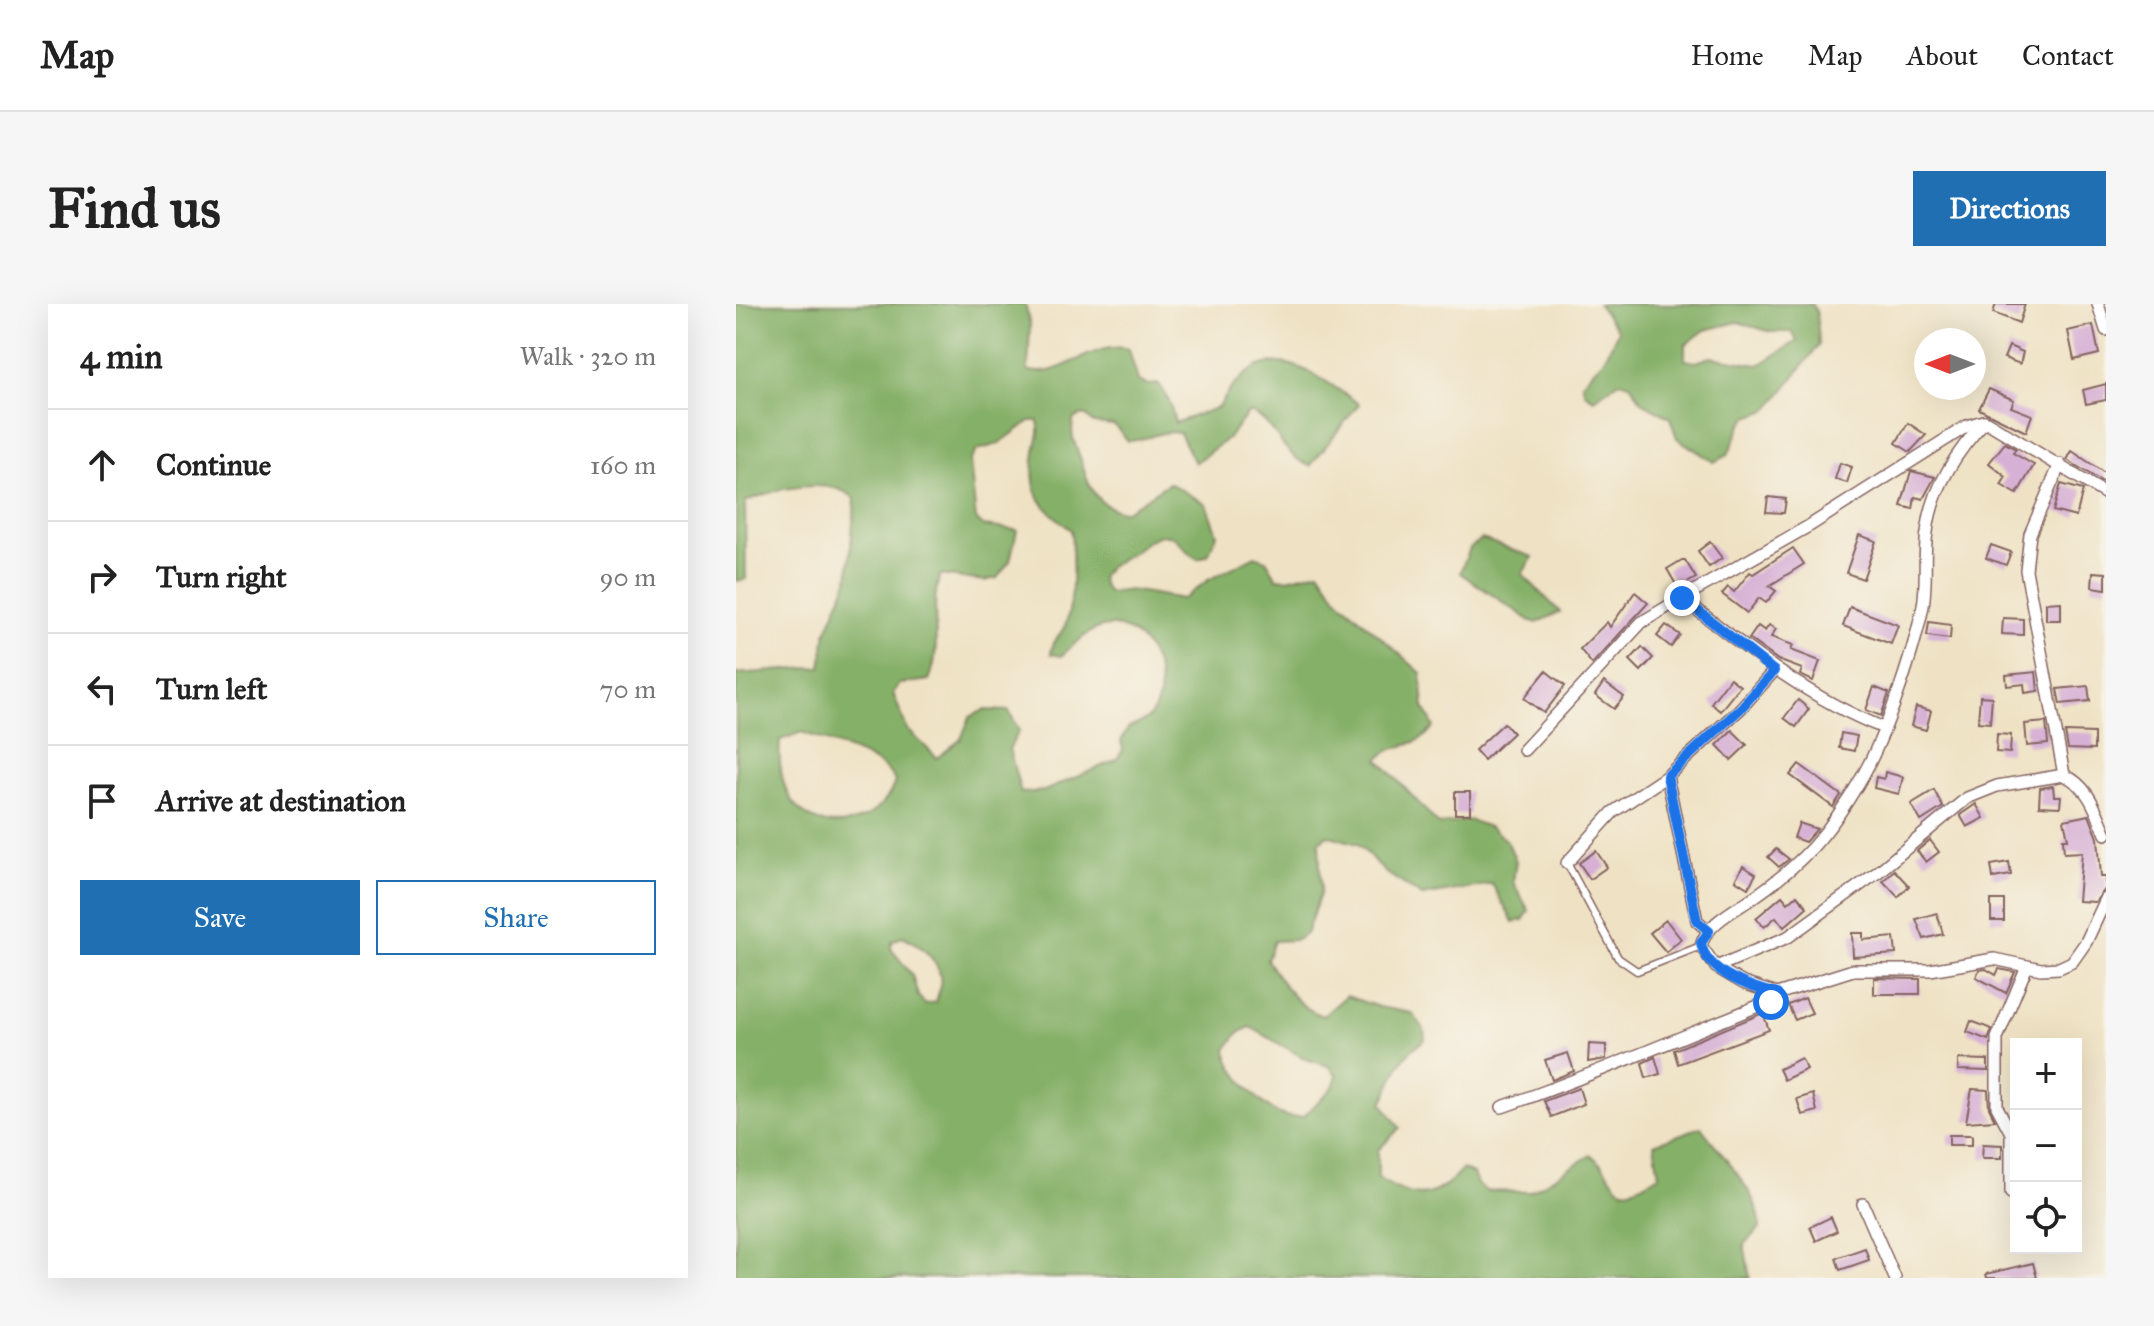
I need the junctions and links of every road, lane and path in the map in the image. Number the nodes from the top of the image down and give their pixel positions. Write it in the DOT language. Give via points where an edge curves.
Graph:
graph roads {
  1 [pos="2098,304"];
  2 [pos="2106,330"];
  3 [pos="1985,421"];
  4 [pos="2060,464"];
  5 [pos="2106,494"];
  6 [pos="1682,598"];
  7 [pos="1774,671"];
  8 [pos="1884,728"];
  9 [pos="1524,750"];
  10 [pos="2064,775"];
  11 [pos="1667,776"];
  12 [pos="2106,834"];
  13 [pos="1567,863"];
  14 [pos="2106,899"];
  15 [pos="1709,931"];
  16 [pos="1701,946"];
  17 [pos="2027,966"];
  18 [pos="1716,967"];
  19 [pos="1777,994"];
  20 [pos="1502,1107"];
  21 [pos="2011,1182"];
  22 [pos="1863,1204"];
  23 [pos="1895,1278"];
  1 -- 2 [label="street"];
  3 -- 4 [label="street"];
  3 -- 6 [label="street" via="1967,426"];
  3 -- 8 [label="street" via="1956,455 1938,492 1927,530 1923,610"];
  4 -- 5 [label="street"];
  4 -- 10 [label="street" via="2030,534 2026,570"];
  6 -- 7 [label="street"];
  6 -- 9 [label="street" via="1642,622"];
  7 -- 8 [label="street" via="1839,710"];
  7 -- 11 [label="street"];
  8 -- 15 [label="street" via="1863,775 1815,847 1784,878"];
  10 -- 12 [label="street" via="2088,793"];
  10 -- 18 [label="street" via="1997,786 1967,798 1788,937"];
  11 -- 13 [label="street" via="1613,812"];
  11 -- 15 [label="street" via="1697,921"];
  13 -- 16 [label="lane" via="1628,968 1637,971"];
  14 -- 17 [label="street" via="2072,962 2059,968"];
  15 -- 16 [label="street"];
  16 -- 18 [label="street"];
  17 -- 19 [label="street" via="1994,959 1930,970 1853,970"];
  17 -- 21 [label="street" via="1997,1038 1997,1107 2011,1133"];
  18 -- 19 [label="street"];
  19 -- 20 [label="street" via="1600,1072"];
  22 -- 23 [label="street"];
}
